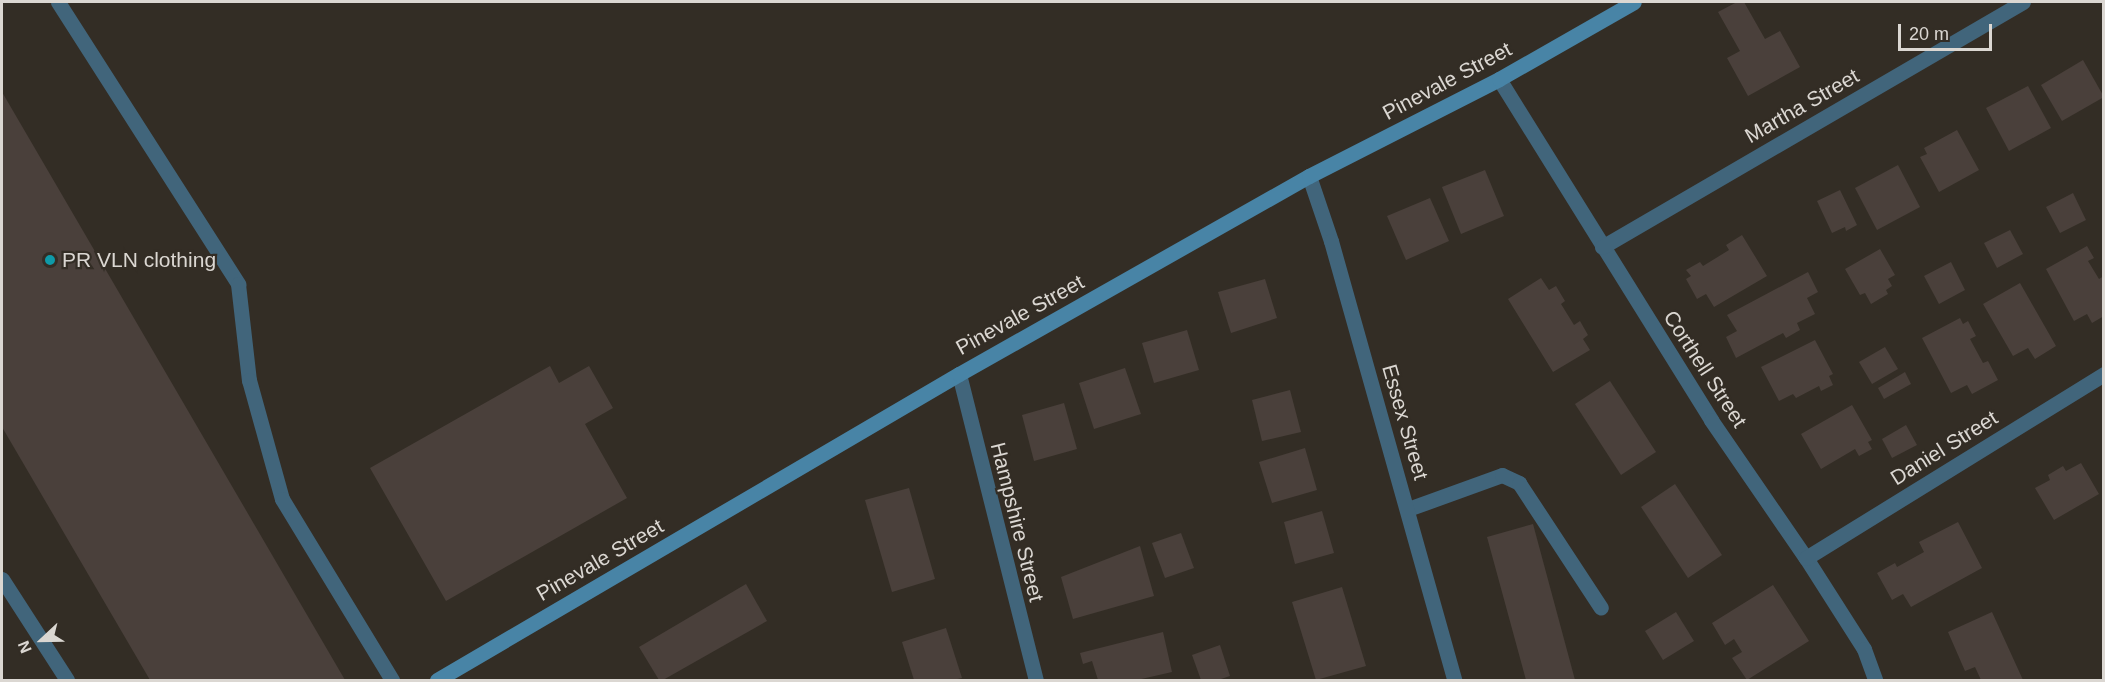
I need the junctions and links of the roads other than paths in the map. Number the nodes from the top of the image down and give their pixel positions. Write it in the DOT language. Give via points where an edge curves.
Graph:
graph roads {
  1 [pos="58,2"];
  2 [pos="1634,2"];
  3 [pos="2023,2"];
  4 [pos="1498,79"];
  5 [pos="1309,176"];
  6 [pos="1602,247"];
  7 [pos="958,374"];
  8 [pos="2103,374"];
  9 [pos="1408,509"];
  10 [pos="1806,558"];
  11 [pos="2,579"];
  12 [pos="1601,608"];
  13 [pos="67,681"];
  14 [pos="392,681"];
  15 [pos="437,681"];
  16 [pos="1036,681"];
  17 [pos="1454,681"];
  18 [pos="1875,681"];
  1 -- 14 [label="street" via="238,284 249,380 282,499"];
  2 -- 4 [label="street, Pinevale Street"];
  3 -- 6 [label="street, Martha Street"];
  4 -- 5 [label="street, Pinevale Street"];
  4 -- 6 [label="street, Corthell Street"];
  5 -- 7 [label="street, Pinevale Street"];
  5 -- 9 [label="street, Essex Street"];
  6 -- 10 [label="street, Corthell Street" via="1711,420"];
  7 -- 15 [label="street, Pinevale Street"];
  7 -- 16 [label="street, Hampshire Street"];
  8 -- 10 [label="street, Daniel Street"];
  9 -- 12 [label="street" via="1503,475 1520,483"];
  9 -- 17 [label="street, Essex Street"];
  10 -- 18 [label="street, Corthell Street" via="1864,649"];
  11 -- 13 [label="street"];
}
